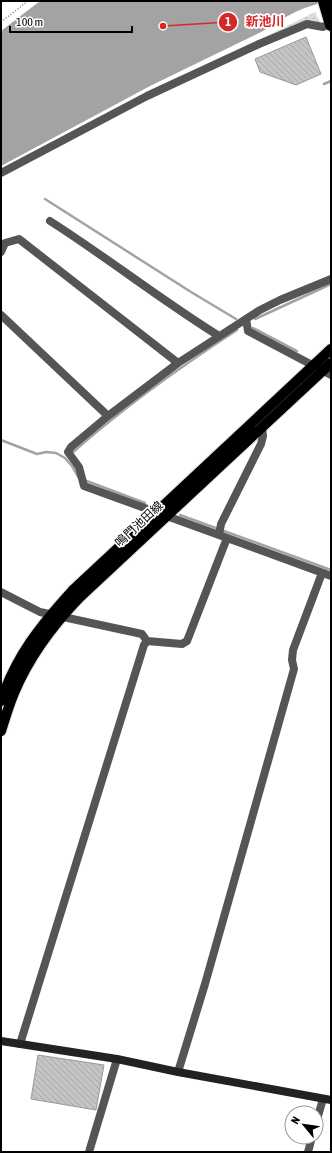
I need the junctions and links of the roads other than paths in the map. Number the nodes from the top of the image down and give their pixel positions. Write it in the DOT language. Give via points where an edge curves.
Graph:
graph roads {
  1 [pos="325,3"];
  2 [pos="331,24"];
  3 [pos="1,173"];
  4 [pos="50,221"];
  5 [pos="1,252"];
  6 [pos="331,279"];
  7 [pos="1,315"];
  8 [pos="246,319"];
  9 [pos="218,336"];
  10 [pos="331,349"];
  11 [pos="178,363"];
  12 [pos="331,363"];
  13 [pos="322,370"];
  14 [pos="108,416"];
  15 [pos="262,427"];
  16 [pos="156,512"];
  17 [pos="167,516"];
  18 [pos="219,534"];
  19 [pos="227,538"];
  20 [pos="322,573"];
  21 [pos="331,576"];
  22 [pos="1,592"];
  23 [pos="50,615"];
  24 [pos="61,617"];
  25 [pos="147,641"];
  26 [pos="1,700"];
  27 [pos="1,731"];
  28 [pos="1,1041"];
  29 [pos="20,1044"];
  30 [pos="117,1060"];
  31 [pos="178,1072"];
  32 [pos="327,1100"];
  33 [pos="89,1152"];
  1 -- 2 [label="highway"];
  2 -- 3 [label="street" via="323,27 307,24 259,44 147,96"];
  4 -- 9 [label="street"];
  5 -- 11 [label="street" via="5,244 19,239"];
  6 -- 8 [label="street" via="280,300"];
  7 -- 14 [label="street"];
  8 -- 9 [label="street"];
  8 -- 13 [label="street" via="248,331"];
  9 -- 11 [label="street"];
  10 -- 13 [label="main road, 鳴門池田線"];
  11 -- 14 [label="street"];
  12 -- 13 [label="main road, 鳴門池田線"];
  13 -- 15 [label="main road, 鳴門池田線"];
  13 -- 16 [label="main road, 鳴門池田線"];
  14 -- 16 [label="street" via="68,452 79,467 84,486"];
  15 -- 17 [label="main road, 鳴門池田線"];
  15 -- 18 [label="street" via="263,436 260,444"];
  16 -- 17 [label="street"];
  16 -- 23 [label="main road, 鳴門池田線"];
  17 -- 18 [label="street"];
  17 -- 24 [label="main road, 鳴門池田線"];
  18 -- 19 [label="street"];
  19 -- 20 [label="street"];
  19 -- 25 [label="street" via="187,642 182,644"];
  20 -- 21 [label="street"];
  20 -- 31 [label="street" via="293,650 294,669"];
  22 -- 23 [label="street"];
  23 -- 24 [label="street"];
  23 -- 26 [label="main road, 鳴門池田線" via="21,657"];
  24 -- 25 [label="street" via="142,634"];
  24 -- 27 [label="main road, 鳴門池田線" via="29,663 14,692"];
  25 -- 29 [label="street" via="114,737"];
  28 -- 29 [label="street"];
  29 -- 30 [label="street"];
  30 -- 31 [label="street"];
  30 -- 33 [label="street"];
  31 -- 32 [label="street"];
}
